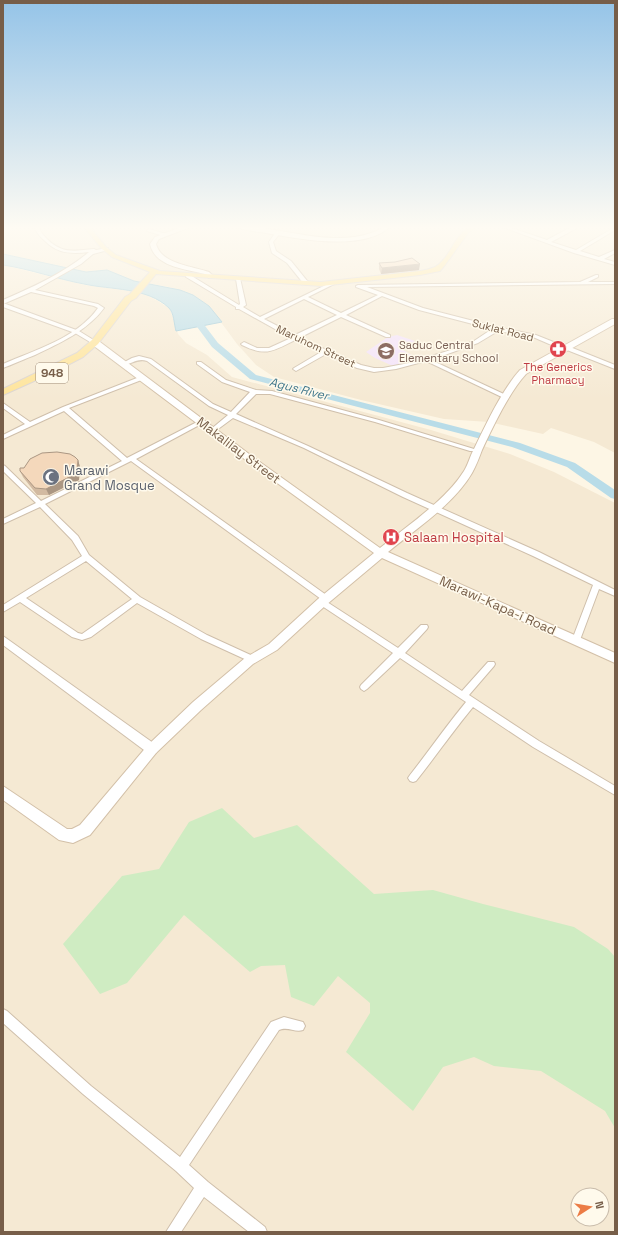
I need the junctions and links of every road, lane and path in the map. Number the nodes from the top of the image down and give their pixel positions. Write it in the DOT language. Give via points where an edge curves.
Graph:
graph roads {
  1 [pos="42,284"];
  2 [pos="144,284"];
  3 [pos="200,284"];
  4 [pos="239,284"];
  5 [pos="331,284"];
  6 [pos="355,284"];
  7 [pos="581,284"];
  8 [pos="593,284"];
  9 [pos="358,286"];
  10 [pos="31,290"];
  11 [pos="381,295"];
  12 [pos="303,297"];
  13 [pos="3,304"];
  14 [pos="238,308"];
  15 [pos="340,314"];
  16 [pos="260,319"];
  17 [pos="615,321"];
  18 [pos="497,329"];
  19 [pos="77,332"];
  20 [pos="388,336"];
  21 [pos="295,337"];
  22 [pos="96,343"];
  23 [pos="244,344"];
  24 [pos="566,349"];
  25 [pos="325,352"];
  26 [pos="425,359"];
  27 [pos="199,363"];
  28 [pos="124,364"];
  29 [pos="3,366"];
  30 [pos="615,367"];
  31 [pos="296,369"];
  32 [pos="142,378"];
  33 [pos="3,392"];
  34 [pos="255,392"];
  35 [pos="3,396"];
  36 [pos="506,397"];
  37 [pos="3,405"];
  38 [pos="65,408"];
  39 [pos="232,415"];
  40 [pos="201,422"];
  41 [pos="28,424"];
  42 [pos="212,431"];
  43 [pos="3,437"];
  44 [pos="475,449"];
  45 [pos="128,459"];
  46 [pos="3,467"];
  47 [pos="40,504"];
  48 [pos="434,508"];
  49 [pos="3,522"];
  50 [pos="382,553"];
  51 [pos="86,557"];
  52 [pos="597,584"];
  53 [pos="615,593"];
  54 [pos="20,598"];
  55 [pos="137,599"];
  56 [pos="324,600"];
  57 [pos="3,609"];
  58 [pos="424,627"];
  59 [pos="3,640"];
  60 [pos="576,640"];
  61 [pos="398,654"];
  62 [pos="615,658"];
  63 [pos="252,659"];
  64 [pos="492,664"];
  65 [pos="364,687"];
  66 [pos="463,696"];
  67 [pos="472,702"];
  68 [pos="152,749"];
  69 [pos="413,778"];
  70 [pos="615,791"];
  71 [pos="3,792"];
  72 [pos="3,1015"];
  73 [pos="299,1026"];
  74 [pos="181,1166"];
  75 [pos="203,1187"];
  76 [pos="173,1232"];
  77 [pos="260,1232"];
  1 -- 10 [label="street"];
  2 -- 22 [label="main road, 948"];
  3 -- 14 [label="street, Maruhom Street"];
  4 -- 14 [label="street" via="243,305"];
  5 -- 12 [label="street"];
  6 -- 9 [label="street, Suklat Road"];
  7 -- 8 [label="street"];
  7 -- 9 [label="street"];
  9 -- 11 [label="street, Suklat Road"];
  10 -- 13 [label="street"];
  10 -- 19 [label="street" via="100,306 97,314"];
  11 -- 15 [label="street"];
  11 -- 18 [label="street, Suklat Road" via="421,309"];
  12 -- 15 [label="street"];
  12 -- 16 [label="street"];
  13 -- 19 [label="street"];
  14 -- 16 [label="street, Maruhom Street"];
  15 -- 20 [label="street"];
  15 -- 21 [label="street"];
  16 -- 21 [label="street, Maruhom Street"];
  17 -- 24 [label="main road"];
  18 -- 24 [label="street, Suklat Road" via="534,336"];
  18 -- 26 [label="street, Maruhom Street" via="475,342"];
  19 -- 22 [label="street"];
  19 -- 29 [label="street"];
  21 -- 23 [label="street" via="265,351"];
  21 -- 25 [label="street, Maruhom Street"];
  22 -- 28 [label="main road, Makalilay Street"];
  22 -- 33 [label="main road, 948" via="68,362"];
  22 -- 35 [label="main road, 948" via="70,364"];
  24 -- 30 [label="street, Suklat Road"];
  24 -- 36 [label="main road" via="523,372"];
  25 -- 26 [label="street, Maruhom Street" via="372,370 389,369"];
  25 -- 31 [label="street"];
  26 -- 36 [label="street"];
  27 -- 34 [label="street" via="224,381"];
  28 -- 32 [label="main road, Makalilay Street"];
  28 -- 39 [label="street" via="138,357 149,360 211,405"];
  32 -- 38 [label="street"];
  32 -- 40 [label="main road, Makalilay Street"];
  34 -- 39 [label="street"];
  34 -- 44 [label="street" via="270,392 299,399"];
  36 -- 44 [label="main road"];
  37 -- 41 [label="street"];
  38 -- 41 [label="street"];
  38 -- 45 [label="street"];
  39 -- 42 [label="street"];
  39 -- 48 [label="street"];
  40 -- 42 [label="main road, Makalilay Street"];
  40 -- 45 [label="street"];
  41 -- 43 [label="street"];
  42 -- 50 [label="main road, Makalilay Street"];
  44 -- 48 [label="main road" via="462,481"];
  45 -- 47 [label="street"];
  45 -- 56 [label="street"];
  46 -- 47 [label="street"];
  47 -- 49 [label="street"];
  47 -- 51 [label="street" via="75,538"];
  48 -- 50 [label="main road"];
  48 -- 52 [label="street"];
  50 -- 56 [label="main road"];
  50 -- 60 [label="main road, Marawi-Kapa-i Road"];
  51 -- 54 [label="street"];
  51 -- 55 [label="street"];
  52 -- 53 [label="street"];
  52 -- 60 [label="street"];
  54 -- 55 [label="street" via="74,635 82,637"];
  54 -- 57 [label="street"];
  55 -- 63 [label="street" via="204,637"];
  56 -- 61 [label="street"];
  56 -- 63 [label="main road" via="273,647"];
  58 -- 61 [label="street"];
  59 -- 68 [label="street"];
  60 -- 62 [label="main road, Marawi-Kapa-i Road"];
  61 -- 65 [label="street"];
  61 -- 66 [label="street"];
  63 -- 68 [label="main road"];
  64 -- 66 [label="street"];
  66 -- 67 [label="street"];
  67 -- 69 [label="street"];
  67 -- 70 [label="street"];
  68 -- 71 [label="main road" via="85,830 73,836 64,835"];
  72 -- 74 [label="street" via="87,1090"];
  73 -- 74 [label="street" via="281,1022 275,1026"];
  74 -- 75 [label="street"];
  75 -- 76 [label="street"];
  75 -- 77 [label="street"];
}
